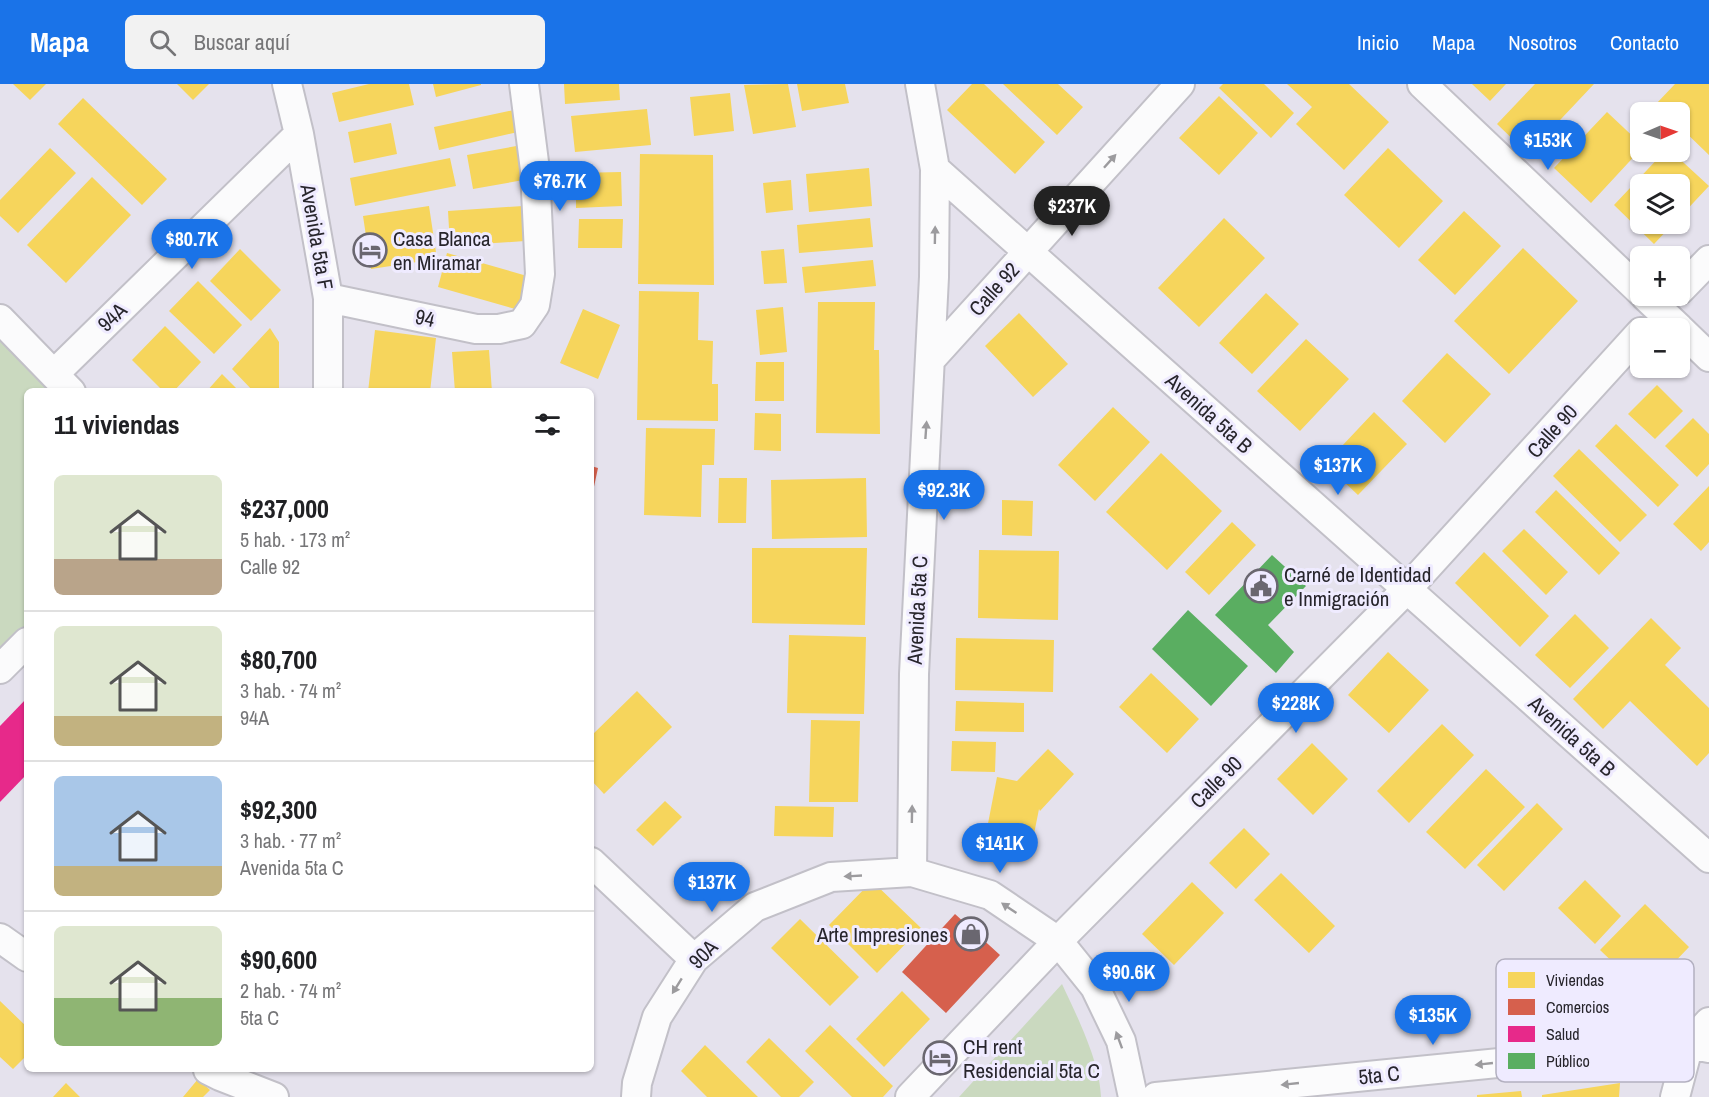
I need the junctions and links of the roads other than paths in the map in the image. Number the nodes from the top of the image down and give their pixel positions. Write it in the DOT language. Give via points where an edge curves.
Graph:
graph roads {
  1 [pos="287,84"];
  2 [pos="524,84"];
  3 [pos="920,84"];
  4 [pos="1180,84"];
  5 [pos="1422,84"];
  6 [pos="298,134"];
  7 [pos="935,169"];
  8 [pos="1028,251"];
  9 [pos="1709,260"];
  10 [pos="1690,280"];
  11 [pos="328,298"];
  12 [pos="1661,311"];
  13 [pos="0,319"];
  14 [pos="1630,344"];
  15 [pos="1709,357"];
  16 [pos="930,360"];
  17 [pos="62,383"];
  18 [pos="328,388"];
  19 [pos="1407,589"];
  20 [pos="24,645"];
  21 [pos="0,669"];
  22 [pos="1709,858"];
  23 [pos="594,865"];
  24 [pos="912,872"];
  25 [pos="0,938"];
  26 [pos="1058,941"];
  27 [pos="24,955"];
  28 [pos="694,959"];
  29 [pos="1709,1022"];
  30 [pos="1699,1046"];
  31 [pos="1496,1065"];
  32 [pos="212,1072"];
  33 [pos="1682,1082"];
  34 [pos="274,1097"];
  35 [pos="636,1097"];
  36 [pos="910,1097"];
  37 [pos="1133,1097"];
  38 [pos="1156,1097"];
  39 [pos="1675,1097"];
  1 -- 6 [label="street, Avenida 5ta F"];
  2 -- 11 [label="street, 94" via="535,170 540,274 535,305 522,324 476,329"];
  3 -- 7 [label="street"];
  8 -- 4 [label="street, Calle 92, one-way"];
  5 -- 12 [label="street"];
  6 -- 11 [label="street, Avenida 5ta F"];
  6 -- 17 [label="street, 94A"];
  7 -- 8 [label="street, Avenida 5ta B"];
  16 -- 7 [label="street, Avenida 5ta C, one-way"];
  8 -- 16 [label="street, Calle 92"];
  8 -- 19 [label="street, Avenida 5ta B"];
  9 -- 10 [label="street"];
  11 -- 18 [label="street, Avenida 5ta F"];
  12 -- 15 [label="street"];
  13 -- 17 [label="street"];
  14 -- 19 [label="street, Calle 90"];
  24 -- 16 [label="street, Avenida 5ta C, one-way" via="914,674"];
  19 -- 22 [label="street, Avenida 5ta B"];
  19 -- 26 [label="street, Calle 90"];
  20 -- 21 [label="street"];
  23 -- 28 [label="street"];
  26 -- 24 [label="street, one-way" via="990,895"];
  24 -- 28 [label="street, 90A, one-way" via="831,877 755,907"];
  25 -- 27 [label="street"];
  26 -- 36 [label="street, Calle 90"];
  37 -- 26 [label="street, one-way" via="1121,1041 1095,987"];
  28 -- 35 [label="street, 90A, one-way" via="657,1017"];
  29 -- 30 [label="street"];
  31 -- 38 [label="street, 5ta C, one-way"];
  32 -- 34 [label="street"];
  33 -- 39 [label="street"];
}
